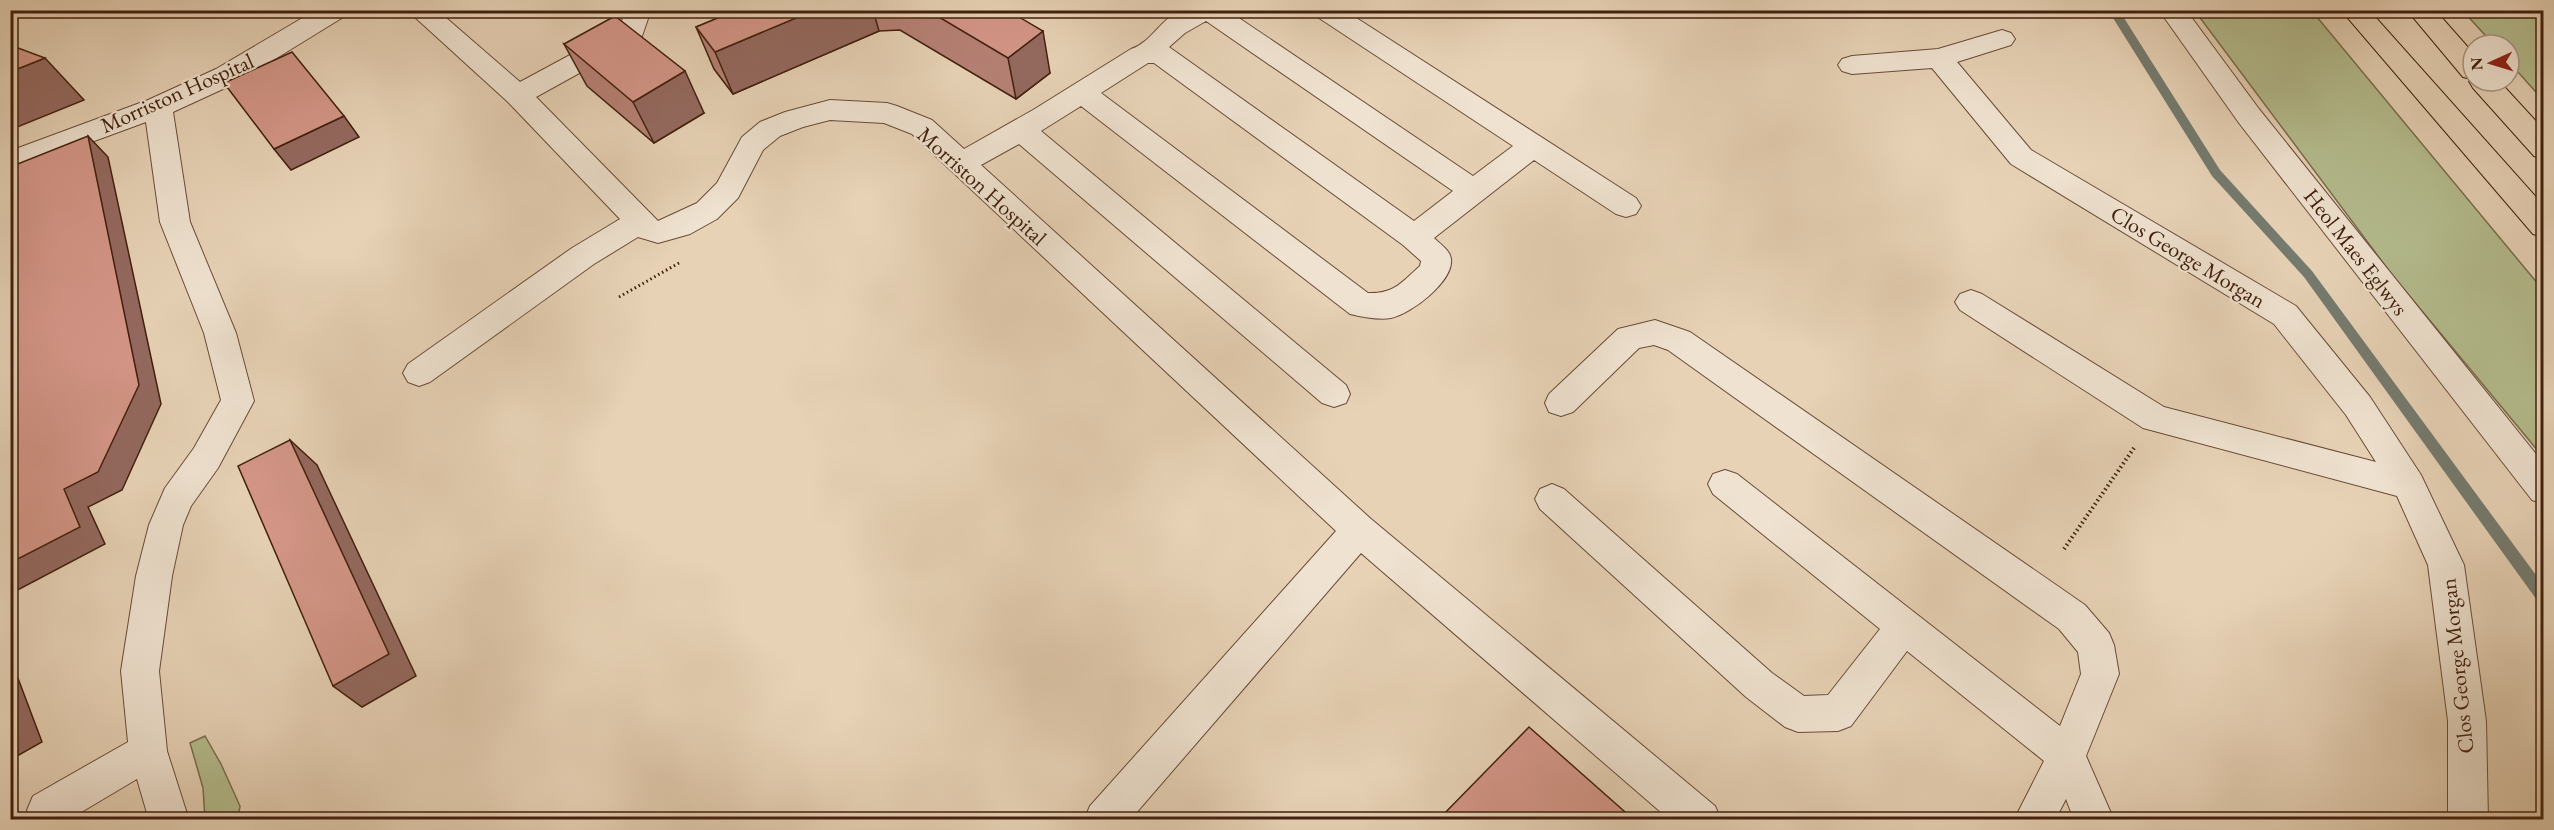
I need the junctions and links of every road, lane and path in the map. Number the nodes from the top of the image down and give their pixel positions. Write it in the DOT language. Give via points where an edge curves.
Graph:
graph roads {
  1 [pos="336,10"];
  2 [pos="420,10"];
  3 [pos="638,10"];
  4 [pos="1208,10"];
  5 [pos="1325,10"];
  6 [pos="2172,10"];
  7 [pos="2354,10"];
  8 [pos="2420,10"];
  9 [pos="2002,39"];
  10 [pos="1150,52"];
  11 [pos="2461,56"];
  12 [pos="1939,58"];
  13 [pos="1852,65"];
  14 [pos="1083,93"];
  15 [pos="2494,93"];
  16 [pos="518,95"];
  17 [pos="158,107"];
  18 [pos="1021,130"];
  19 [pos="1533,145"];
  20 [pos="2544,149"];
  21 [pos="10,162"];
  22 [pos="960,164"];
  23 [pos="1474,191"];
  24 [pos="1626,206"];
  25 [pos="639,222"];
  26 [pos="2544,226"];
  27 [pos="1414,237"];
  28 [pos="682,261"];
  29 [pos="619,297"];
  30 [pos="1971,302"];
  31 [pos="419,373"];
  32 [pos="1334,394"];
  33 [pos="1561,403"];
  34 [pos="2155,418"];
  35 [pos="1725,484"];
  36 [pos="2409,485"];
  37 [pos="2544,490"];
  38 [pos="1552,500"];
  39 [pos="1359,530"];
  40 [pos="2064,549"];
  41 [pos="1904,626"];
  42 [pos="148,751"];
  43 [pos="2067,756"];
  44 [pos="47,810"];
  45 [pos="169,819"];
  46 [pos="1104,819"];
  47 [pos="1701,819"];
  48 [pos="2034,819"];
  49 [pos="2094,819"];
  50 [pos="2468,819"];
  1 -- 17 [label="street, Morriston Hospital" via="226,76"];
  2 -- 16 [label="street"];
  3 -- 16 [label="street" via="632,33"];
  4 -- 10 [label="street" via="1164,35"];
  4 -- 23 [label="street"];
  5 -- 19 [label="street"];
  6 -- 37 [label="street, Heol Maes Eglwys" via="2249,116"];
  7 -- 26 [label="highway"];
  8 -- 11 [label="highway"];
  9 -- 12 [label="street"];
  10 -- 14 [label="street"];
  10 -- 27 [label="street" via="1167,58"];
  12 -- 13 [label="street"];
  12 -- 36 [label="street, Clos George Morgan" via="2021,157 2285,315 2358,406"];
  14 -- 18 [label="street"];
  14 -- 27 [label="street" via="1361,305 1390,306 1435,271 1436,258"];
  15 -- 20 [label="highway"];
  16 -- 25 [label="street"];
  17 -- 21 [label="street, Morriston Hospital"];
  17 -- 42 [label="street" via="176,222 220,333 238,401 207,458 177,498 166,525 140,671"];
  18 -- 22 [label="street"];
  18 -- 32 [label="street"];
  19 -- 23 [label="street"];
  19 -- 24 [label="street"];
  22 -- 25 [label="street, Morriston Hospital" via="922,127 887,113 830,110 770,129 752,144 728,190 707,211 658,232"];
  22 -- 39 [label="street, Morriston Hospital"];
  23 -- 27 [label="street"];
  25 -- 31 [label="street" via="583,256"];
  28 -- 29 [label="path"];
  30 -- 34 [label="street"];
  33 -- 43 [label="street" via="1629,338 1656,332 1679,341 2072,617 2096,645 2100,674"];
  34 -- 36 [label="street"];
  34 -- 40 [label="path"];
  35 -- 41 [label="street"];
  36 -- 50 [label="street, Clos George Morgan" via="2446,565 2467,721"];
  38 -- 41 [label="street" via="1759,685 1798,714 1838,713"];
  39 -- 46 [label="street"];
  39 -- 47 [label="street, Morriston Hospital"];
  41 -- 43 [label="street"];
  42 -- 44 [label="street"];
  42 -- 45 [label="street"];
  43 -- 48 [label="street"];
  43 -- 49 [label="street"];
}
